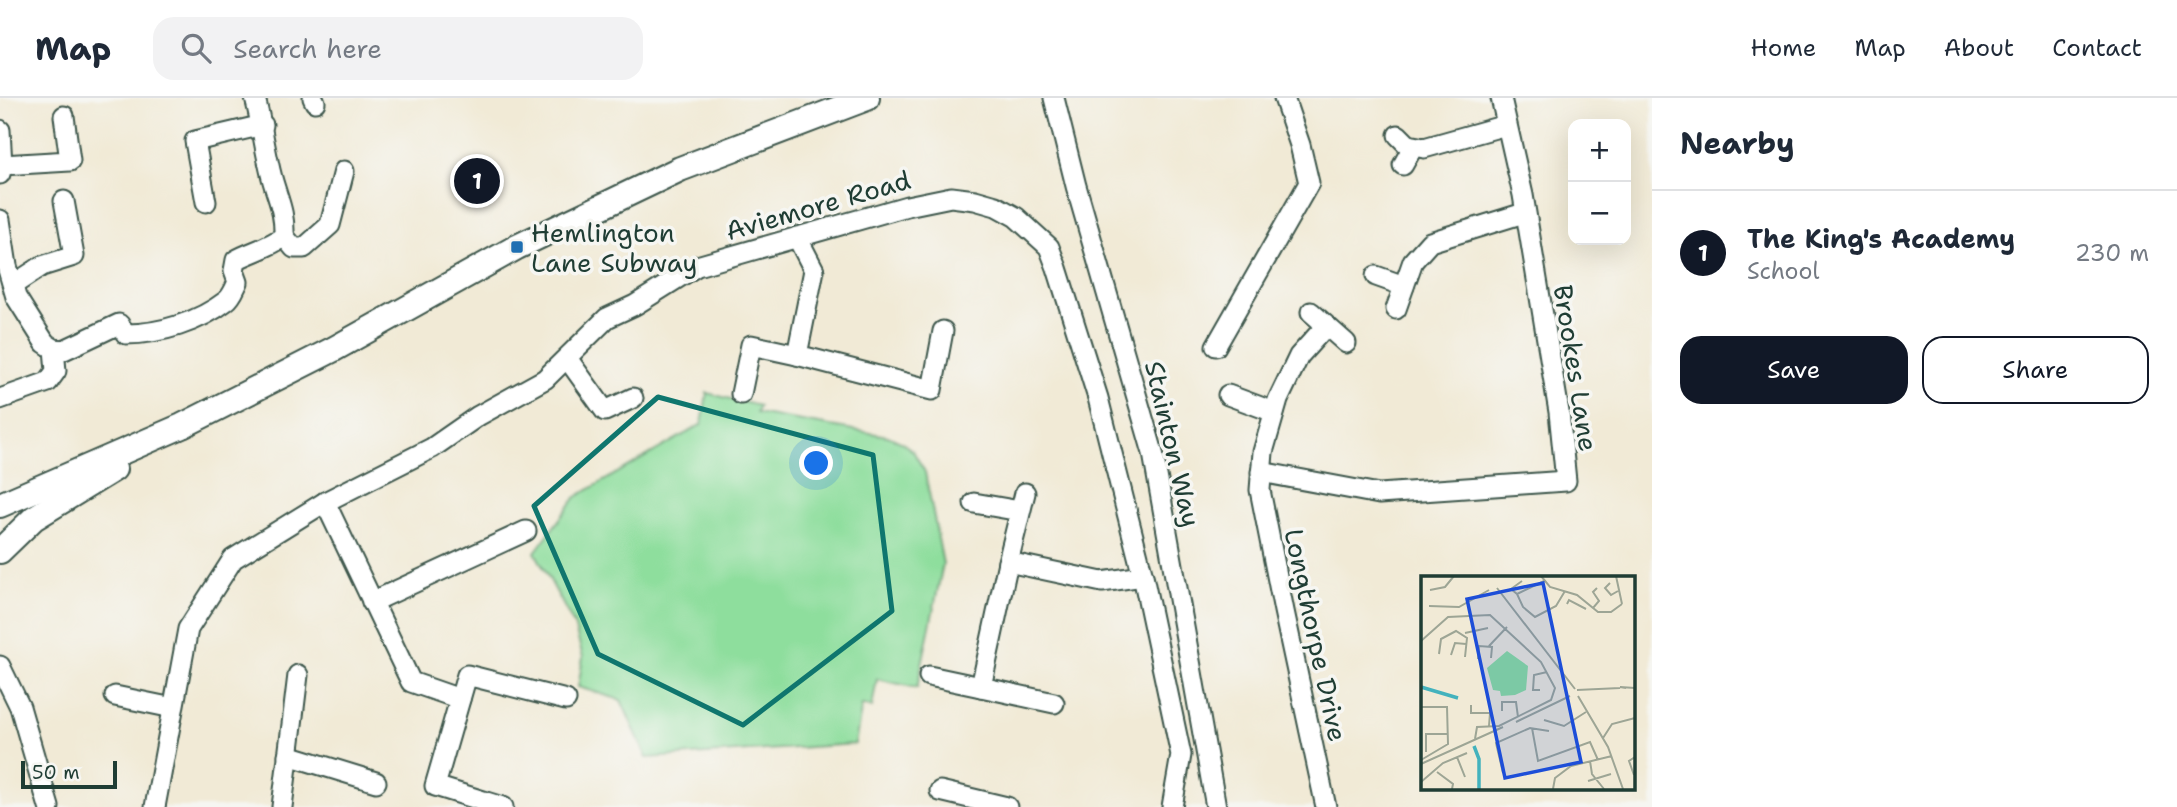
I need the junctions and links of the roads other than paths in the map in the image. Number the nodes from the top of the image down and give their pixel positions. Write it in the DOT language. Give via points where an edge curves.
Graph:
graph roads {
  1 [pos="255,98"];
  2 [pos="867,98"];
  3 [pos="1054,98"];
  4 [pos="1284,98"];
  5 [pos="1501,98"];
  6 [pos="64,116"];
  7 [pos="263,125"];
  8 [pos="1506,125"];
  9 [pos="0,130"];
  10 [pos="1403,165"];
  11 [pos="1,170"];
  12 [pos="344,171"];
  13 [pos="65,201"];
  14 [pos="206,202"];
  15 [pos="1524,213"];
  16 [pos="0,220"];
  17 [pos="284,236"];
  18 [pos="797,237"];
  19 [pos="1376,276"];
  20 [pos="13,285"];
  21 [pos="1404,286"];
  22 [pos="1396,309"];
  23 [pos="1311,312"];
  24 [pos="1326,326"];
  25 [pos="943,331"];
  26 [pos="1346,343"];
  27 [pos="1216,346"];
  28 [pos="54,349"];
  29 [pos="797,355"];
  30 [pos="567,358"];
  31 [pos="741,394"];
  32 [pos="1228,395"];
  33 [pos="633,398"];
  34 [pos="0,399"];
  35 [pos="1274,412"];
  36 [pos="182,426"];
  37 [pos="1261,472"];
  38 [pos="325,502"];
  39 [pos="974,503"];
  40 [pos="0,505"];
  41 [pos="526,531"];
  42 [pos="0,551"];
  43 [pos="1008,562"];
  44 [pos="1143,576"];
  45 [pos="372,602"];
  46 [pos="0,666"];
  47 [pos="298,675"];
  48 [pos="929,676"];
  49 [pos="981,688"];
  50 [pos="115,696"];
  51 [pos="460,699"];
  52 [pos="566,700"];
  53 [pos="1054,703"];
  54 [pos="173,708"];
  55 [pos="288,755"];
  56 [pos="376,782"];
  57 [pos="940,791"];
  58 [pos="49,807"];
  59 [pos="155,807"];
  60 [pos="282,807"];
  61 [pos="503,807"];
  62 [pos="1007,807"];
  63 [pos="1172,807"];
  64 [pos="1216,807"];
  65 [pos="1326,807"];
  1 -- 7 [label="street"];
  2 -- 36 [label="main road" via="680,169 517,247 334,349"];
  3 -- 64 [label="street, Stainton Way" via="1153,453"];
  4 -- 27 [label="street" via="1309,183"];
  5 -- 8 [label="street, Brookes Lane"];
  6 -- 11 [label="street" via="70,162"];
  7 -- 14 [label="street" via="195,141"];
  7 -- 17 [label="street" via="285,218"];
  8 -- 10 [label="street" via="1424,148 1405,141"];
  8 -- 15 [label="street, Brookes Lane"];
  9 -- 11 [label="street"];
  12 -- 17 [label="street" via="330,225 304,248 294,248"];
  13 -- 20 [label="street" via="74,256 42,266"];
  15 -- 21 [label="street" via="1430,242 1413,261"];
  15 -- 37 [label="street, Brookes Lane" via="1559,412 1566,481 1379,494"];
  16 -- 20 [label="street"];
  17 -- 28 [label="street" via="236,260 238,282 229,300 179,327 126,334 119,324 64,350"];
  18 -- 29 [label="street" via="814,270"];
  18 -- 30 [label="street, Aviemore Road" via="697,266 607,318"];
  18 -- 44 [label="street, Aviemore Road" via="951,197 996,206 1033,230 1049,247 1057,268 1098,398"];
  19 -- 21 [label="street"];
  20 -- 28 [label="street" via="16,298 45,343"];
  21 -- 22 [label="street"];
  23 -- 24 [label="street"];
  24 -- 26 [label="street"];
  24 -- 35 [label="street, Longthorpe Drive" via="1299,356"];
  25 -- 29 [label="street" via="932,390"];
  28 -- 34 [label="street" via="56,371 48,382"];
  29 -- 31 [label="street" via="751,345"];
  30 -- 33 [label="street" via="605,411"];
  30 -- 38 [label="street, Aviemore Road" via="545,379 432,448"];
  32 -- 35 [label="street"];
  35 -- 37 [label="street, Longthorpe Drive"];
  36 -- 40 [label="main road"];
  36 -- 42 [label="main road" via="34,518"];
  37 -- 65 [label="street, Longthorpe Drive" via="1262,505"];
  38 -- 45 [label="street"];
  38 -- 54 [label="street, Aviemore Road" via="233,559 188,629"];
  39 -- 43 [label="street" via="1023,502"];
  41 -- 45 [label="street"];
  43 -- 44 [label="street" via="1102,582"];
  43 -- 49 [label="street"];
  44 -- 63 [label="street, Aviemore Road" via="1181,755"];
  45 -- 51 [label="street" via="411,682"];
  46 -- 58 [label="street" via="20,707"];
  47 -- 55 [label="street"];
  48 -- 49 [label="street"];
  49 -- 53 [label="street"];
  50 -- 54 [label="street"];
  51 -- 52 [label="street" via="467,675"];
  51 -- 61 [label="street" via="435,786"];
  54 -- 59 [label="street, Aviemore Road"];
  55 -- 56 [label="street"];
  55 -- 60 [label="street"];
  57 -- 62 [label="street"];
}
